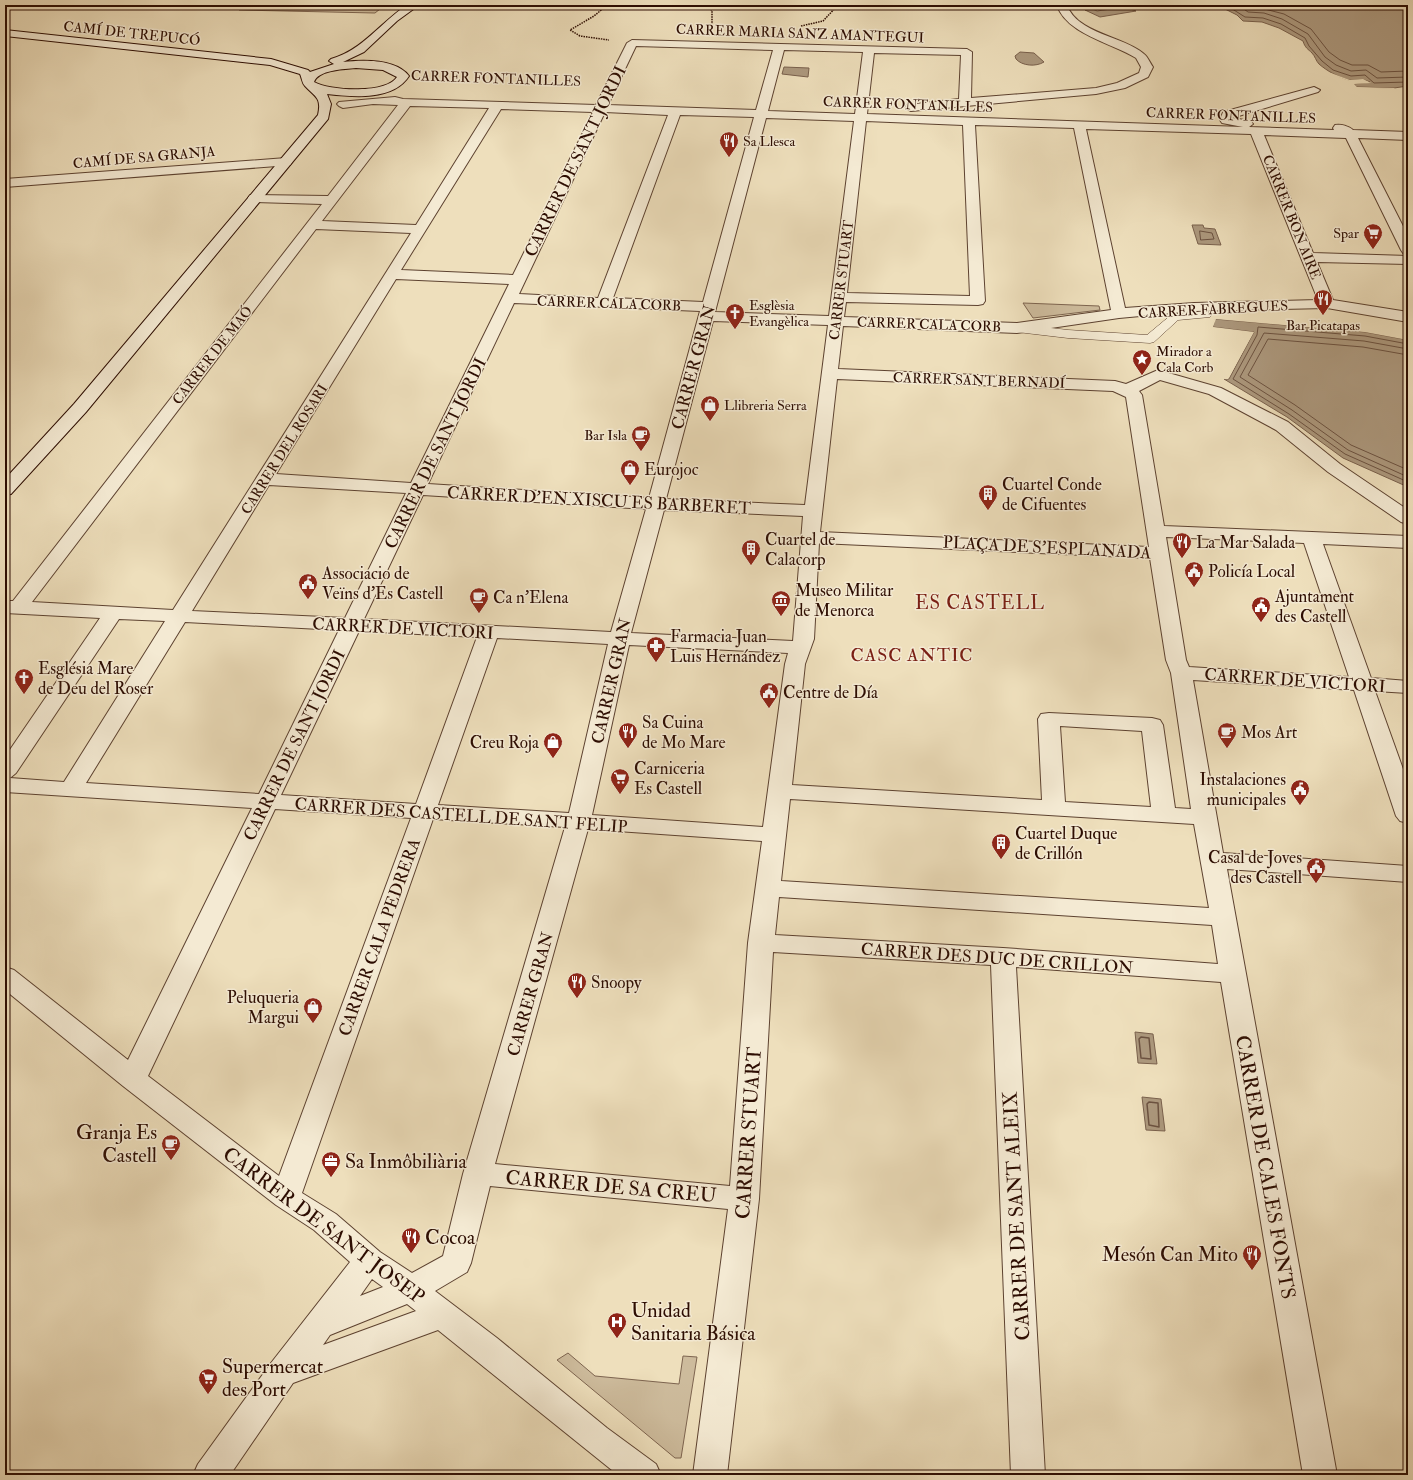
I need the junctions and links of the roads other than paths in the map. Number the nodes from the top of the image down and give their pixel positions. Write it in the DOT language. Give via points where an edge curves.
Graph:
graph roads {
  1 [pos="415,5"];
  2 [pos="1062,5"];
  3 [pos="5,33"];
  4 [pos="632,43"];
  5 [pos="779,47"];
  6 [pos="869,50"];
  7 [pos="383,55"];
  8 [pos="256,60"];
  9 [pos="318,64"];
  10 [pos="345,66"];
  11 [pos="401,72"];
  12 [pos="312,83"];
  13 [pos="393,86"];
  14 [pos="1314,90"];
  15 [pos="429,91"];
  16 [pos="368,92"];
  17 [pos="406,96"];
  18 [pos="965,103"];
  19 [pos="342,104"];
  20 [pos="603,104"];
  21 [pos="496,107"];
  22 [pos="763,109"];
  23 [pos="675,112"];
  24 [pos="862,113"];
  25 [pos="324,115"];
  26 [pos="969,121"];
  27 [pos="1079,125"];
  28 [pos="1256,130"];
  29 [pos="1350,134"];
  30 [pos="1408,136"];
  31 [pos="286,162"];
  32 [pos="5,183"];
  33 [pos="256,198"];
  34 [pos="332,200"];
  35 [pos="312,225"];
  36 [pos="420,229"];
  37 [pos="1408,250"];
  38 [pos="1308,257"];
  39 [pos="1408,260"];
  40 [pos="392,274"];
  41 [pos="518,280"];
  42 [pos="839,296"];
  43 [pos="509,298"];
  44 [pos="604,302"];
  45 [pos="1327,304"];
  46 [pos="708,311"];
  47 [pos="1119,313"];
  48 [pos="1206,315"];
  49 [pos="1408,317"];
  50 [pos="836,321"];
  51 [pos="1017,328"];
  52 [pos="831,374"];
  53 [pos="1127,390"];
  54 [pos="265,479"];
  55 [pos="5,490"];
  56 [pos="417,490"];
  57 [pos="656,504"];
  58 [pos="814,511"];
  59 [pos="1408,518"];
  60 [pos="1155,531"];
  61 [pos="810,537"];
  62 [pos="1311,538"];
  63 [pos="1408,542"];
  64 [pos="1160,553"];
  65 [pos="11,608"];
  66 [pos="113,613"];
  67 [pos="180,616"];
  68 [pos="352,625"];
  69 [pos="489,632"];
  70 [pos="620,638"];
  71 [pos="802,648"];
  72 [pos="1181,673"];
  73 [pos="1362,685"];
  74 [pos="1408,688"];
  75 [pos="5,773"];
  76 [pos="5,785"];
  77 [pos="70,790"];
  78 [pos="780,791"];
  79 [pos="266,802"];
  80 [pos="1054,808"];
  81 [pos="425,811"];
  82 [pos="1164,815"];
  83 [pos="1408,816"];
  84 [pos="1204,817"];
  85 [pos="579,821"];
  86 [pos="774,835"];
  87 [pos="1213,860"];
  88 [pos="1408,874"];
  89 [pos="768,888"];
  90 [pos="1222,917"];
  91 [pos="761,943"];
  92 [pos="1003,957"];
  93 [pos="1232,974"];
  94 [pos="5,976"];
  95 [pos="133,1079"];
  96 [pos="478,1174"];
  97 [pos="286,1197"];
  98 [pos="744,1199"];
  99 [pos="369,1261"];
  100 [pos="411,1289"];
  101 [pos="442,1315"];
  102 [pos="318,1326"];
  103 [pos="282,1373"];
  104 [pos="210,1475"];
  105 [pos="644,1475"];
  106 [pos="710,1475"];
  107 [pos="1028,1475"];
  108 [pos="1320,1475"];
  1 -- 9 [label="street" via="394,18 356,54 342,60"];
  1 -- 10 [label="street" via="392,36 366,56"];
  2 -- 18 [label="street" via="1068,18 1083,28 1141,57 1147,67 1144,76 1118,88 1096,92"];
  3 -- 8 [label="street, CAMÍ DE TREPUCÓ"];
  4 -- 5 [label="street, CARRER MARIA SANZ AMANTEGUI"];
  4 -- 20 [label="street, CARRER DE SANT JORDI"];
  5 -- 6 [label="street, CARRER MARIA SANZ AMANTEGUI"];
  5 -- 22 [label="street, CARRER GRAN"];
  6 -- 18 [label="street, CARRER MARIA SANZ AMANTEGUI" via="967,52"];
  6 -- 24 [label="street, CARRER STUART"];
  7 -- 11 [label="street"];
  8 -- 9 [label="street"];
  8 -- 12 [label="street" via="299,69"];
  9 -- 10 [label="street"];
  10 -- 11 [label="street" via="379,66"];
  10 -- 12 [label="street" via="321,71"];
  11 -- 13 [label="street" via="402,79"];
  12 -- 16 [label="street" via="335,92"];
  12 -- 25 [label="street" via="325,100"];
  13 -- 16 [label="street"];
  13 -- 17 [label="street, CARRER FONTANILLES"];
  14 -- 29 [label="street" via="1227,115 1226,120 1242,124 1332,127 1346,130"];
  15 -- 20 [label="street, CARRER FONTANILLES"];
  16 -- 17 [label="street, CARRER FONTANILLES"];
  16 -- 19 [label="street"];
  17 -- 19 [label="street, CARRER FONTANILLES"];
  17 -- 21 [label="street, CARRER FONTANILLES"];
  17 -- 34 [label="street, CARRER DE MAÓ"];
  18 -- 24 [label="street"];
  19 -- 25 [label="street"];
  20 -- 21 [label="street, CARRER FONTANILLES"];
  20 -- 22 [label="street, CARRER FONTANILLES"];
  20 -- 23 [label="street, CARRER FONTANILLES"];
  20 -- 41 [label="street, CARRER DE SANT JORDI"];
  21 -- 36 [label="street, CARRER DEL ROSARI"];
  22 -- 23 [label="street, CARRER FONTANILLES"];
  22 -- 24 [label="street, CARRER FONTANILLES"];
  22 -- 46 [label="street, CARRER GRAN"];
  23 -- 44 [label="street"];
  24 -- 26 [label="street, CARRER FONTANILLES"];
  24 -- 42 [label="street, CARRER STUART"];
  25 -- 31 [label="street"];
  26 -- 27 [label="street, CARRER FONTANILLES"];
  26 -- 42 [label="street" via="978,301"];
  27 -- 28 [label="street, CARRER FONTANILLES"];
  27 -- 47 [label="street"];
  28 -- 29 [label="street, CARRER FONTANILLES"];
  28 -- 38 [label="street, CARRER BON AIRE"];
  29 -- 30 [label="street, CARRER FONTANILLES"];
  29 -- 37 [label="street"];
  31 -- 32 [label="street, CAMÍ DE SA GRANJA"];
  31 -- 33 [label="street"];
  33 -- 34 [label="street"];
  33 -- 55 [label="street" via="80,408"];
  34 -- 35 [label="street, CARRER DE MAÓ"];
  35 -- 36 [label="street"];
  35 -- 65 [label="street, CARRER DE MAÓ"];
  36 -- 40 [label="street, CARRER DEL ROSARI"];
  38 -- 39 [label="street"];
  38 -- 45 [label="street, CARRER BON AIRE"];
  40 -- 41 [label="street, CARRER CALA CORB"];
  40 -- 54 [label="street, CARRER DEL ROSARI"];
  41 -- 43 [label="street, CARRER DE SANT JORDI"];
  42 -- 50 [label="street, CARRER STUART"];
  43 -- 44 [label="street, CARRER CALA CORB"];
  43 -- 56 [label="street, CARRER DE SANT JORDI"];
  44 -- 46 [label="street, CARRER CALA CORB"];
  45 -- 47 [label="street, CARRER FÀBREGUES" via="1194,307"];
  45 -- 49 [label="street, CARRER FÀBREGUES"];
  46 -- 50 [label="street, CARRER CALA CORB"];
  46 -- 57 [label="street, CARRER GRAN"];
  47 -- 51 [label="street, CARRER FÀBREGUES"];
  48 -- 51 [label="lane, CARRER CALA CORB" via="1175,317 1152,344"];
  50 -- 51 [label="street, CARRER CALA CORB"];
  50 -- 52 [label="street, CARRER STUART"];
  52 -- 53 [label="street, CARRER SANT BERNADÍ" via="1115,386"];
  52 -- 58 [label="street, CARRER STUART"];
  53 -- 59 [label="street" via="1158,375 1215,390 1282,426 1334,468"];
  53 -- 60 [label="street" via="1134,395"];
  54 -- 56 [label="street, CARRER D'EN XISCU ES BARBERET"];
  54 -- 67 [label="street, CARRER DEL ROSARI"];
  56 -- 57 [label="street, CARRER D'EN XISCU ES BARBERET"];
  56 -- 68 [label="street, CARRER DE SANT JORDI"];
  57 -- 58 [label="street, CARRER D'EN XISCU ES BARBERET"];
  57 -- 70 [label="street, CARRER GRAN"];
  58 -- 61 [label="street"];
  60 -- 62 [label="street"];
  60 -- 64 [label="street"];
  61 -- 64 [label="street, PLAÇA DE S'ESPLANADA"];
  61 -- 71 [label="street"];
  62 -- 63 [label="street"];
  62 -- 73 [label="street"];
  64 -- 72 [label="street, PLAÇA DE S'ESPLANADA" via="1176,660"];
  65 -- 66 [label="street, CARRER DE VICTORI"];
  66 -- 67 [label="street, CARRER DE VICTORI"];
  66 -- 75 [label="street"];
  67 -- 68 [label="street, CARRER DE VICTORI"];
  67 -- 77 [label="street, CARRER DEL ROSARI"];
  68 -- 69 [label="street, CARRER DE VICTORI"];
  68 -- 79 [label="street, CARRER DE SANT JORDI"];
  69 -- 70 [label="street, CARRER DE VICTORI"];
  69 -- 81 [label="street, CARRER CALA PEDRERA"];
  70 -- 71 [label="street, CARRER DE VICTORI"];
  70 -- 85 [label="street, CARRER GRAN"];
  71 -- 78 [label="street" via="795,664"];
  72 -- 73 [label="street, CARRER DE VICTORI"];
  72 -- 84 [label="street, PLAÇA DE S'ESPLANADA"];
  73 -- 74 [label="street, CARRER DE VICTORI"];
  73 -- 83 [label="street"];
  76 -- 77 [label="street, CARRER DES CASTELL DE SANT FELIP"];
  77 -- 79 [label="street, CARRER DES CASTELL DE SANT FELIP"];
  78 -- 80 [label="street"];
  78 -- 86 [label="street, CARRER STUART"];
  79 -- 81 [label="street, CARRER DES CASTELL DE SANT FELIP"];
  79 -- 95 [label="street, CARRER DE SANT JORDI"];
  80 -- 82 [label="street"];
  80 -- 82 [label="street" via="1049,719 1152,725"];
  81 -- 85 [label="street, CARRER DES CASTELL DE SANT FELIP"];
  81 -- 97 [label="street, CARRER CALA PEDRERA"];
  82 -- 84 [label="street"];
  84 -- 87 [label="street, PLAÇA DE S'ESPLANADA"];
  85 -- 86 [label="street, CARRER DES CASTELL DE SANT FELIP"];
  85 -- 96 [label="street, CARRER GRAN"];
  86 -- 89 [label="street, CARRER STUART"];
  87 -- 88 [label="street"];
  87 -- 90 [label="street, CARRER DE CALES FONTS"];
  89 -- 90 [label="street"];
  89 -- 91 [label="street, CARRER STUART"];
  90 -- 93 [label="street, CARRER DE CALES FONTS"];
  91 -- 92 [label="street, CARRER DES DUC DE CRILLON"];
  91 -- 98 [label="street, CARRER STUART"];
  92 -- 93 [label="street, CARRER DES DUC DE CRILLON"];
  92 -- 107 [label="street, CARRER DE SANT ALEIX"];
  93 -- 108 [label="street, CARRER DE CALES FONTS"];
  94 -- 95 [label="street, CARRER DE SANT JOSEP"];
  95 -- 97 [label="street, CARRER DE SANT JOSEP"];
  96 -- 98 [label="street, CARRER DE SA CREU"];
  96 -- 100 [label="street, CARRER GRAN" via="456,1263"];
  97 -- 99 [label="street, CARRER DE SANT JOSEP" via="325,1222"];
  98 -- 106 [label="street, CARRER STUART"];
  99 -- 100 [label="street, CARRER DE SANT JOSEP"];
  99 -- 102 [label="street"];
  100 -- 101 [label="street, CARRER DE SANT JOSEP"];
  100 -- 102 [label="street, CARRER GRAN"];
  101 -- 103 [label="street"];
  101 -- 105 [label="street, CARRER DE SANT JOSEP"];
  102 -- 103 [label="street"];
  103 -- 104 [label="street"];
}
